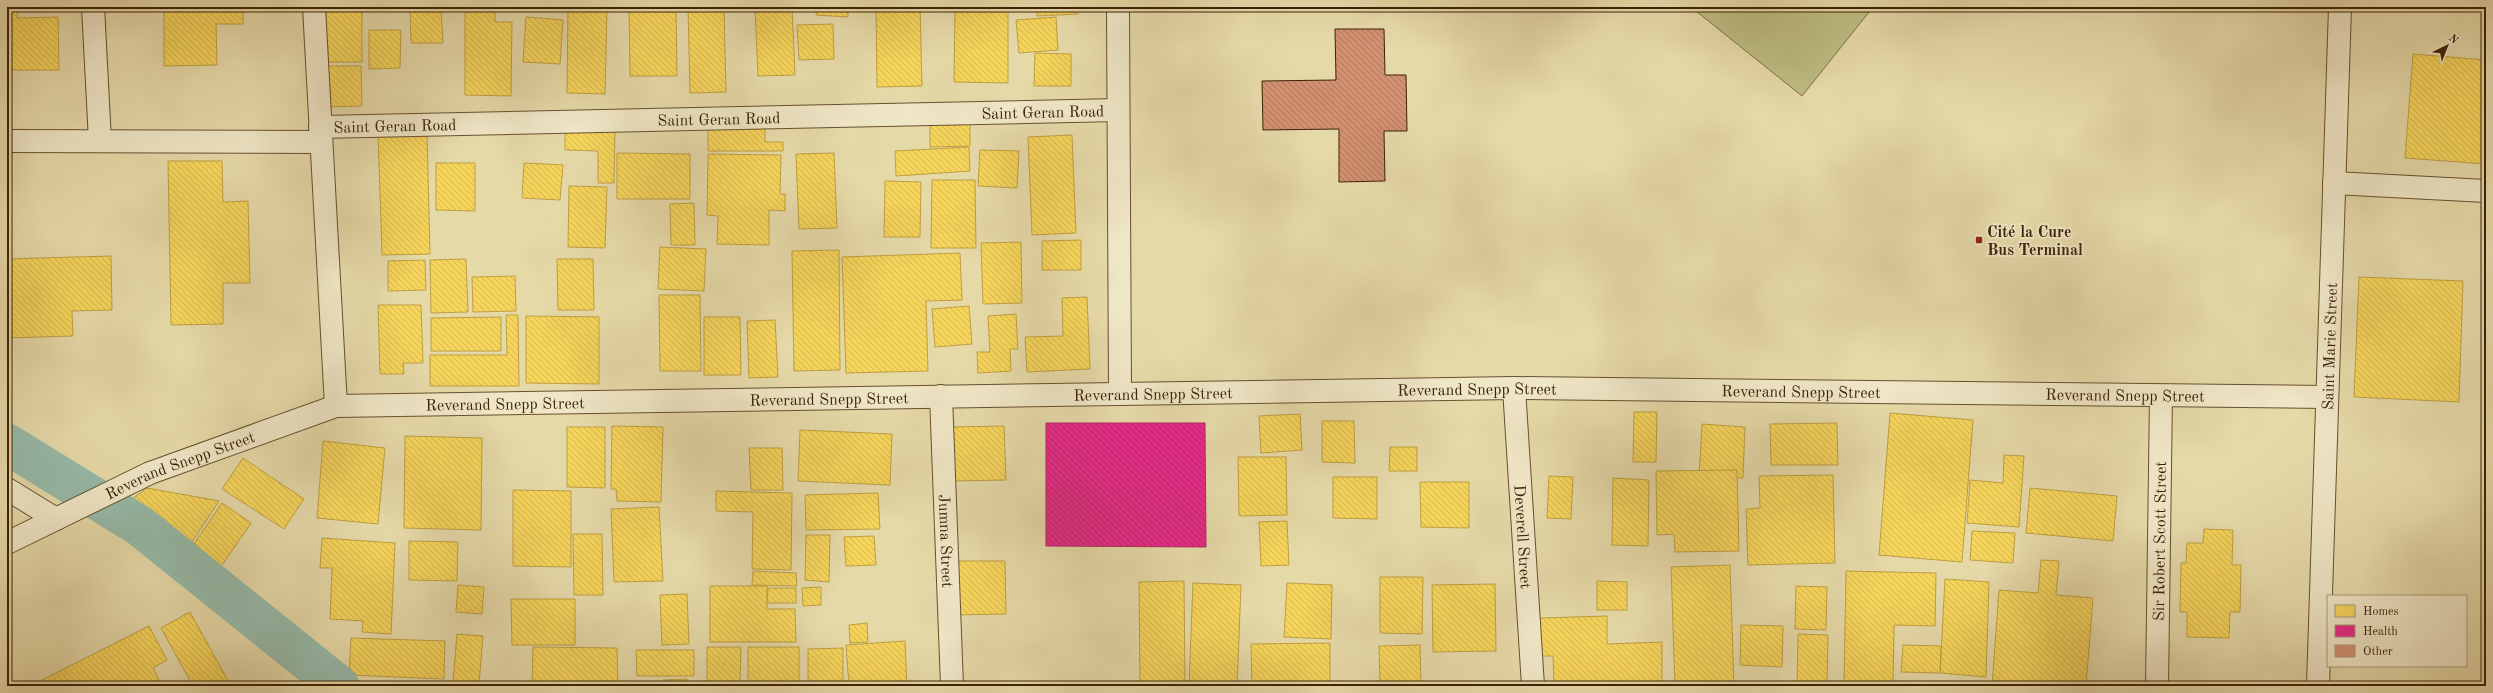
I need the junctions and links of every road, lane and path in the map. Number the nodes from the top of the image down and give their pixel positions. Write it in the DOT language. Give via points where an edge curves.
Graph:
graph roads {
  1 [pos="93,7"];
  2 [pos="314,7"];
  3 [pos="1118,7"];
  4 [pos="2340,7"];
  5 [pos="1118,110"];
  6 [pos="321,134"];
  7 [pos="7,141"];
  8 [pos="100,141"];
  9 [pos="2334,183"];
  10 [pos="2486,191"];
  11 [pos="1514,388"];
  12 [pos="1120,393"];
  13 [pos="941,396"];
  14 [pos="2161,396"];
  15 [pos="2326,397"];
  16 [pos="336,406"];
  17 [pos="7,489"];
  18 [pos="56,519"];
  19 [pos="7,543"];
  20 [pos="952,686"];
  21 [pos="1534,686"];
  22 [pos="2157,686"];
  23 [pos="2318,686"];
  1 -- 8 [label="street"];
  2 -- 6 [label="street"];
  3 -- 5 [label="street"];
  4 -- 9 [label="street, Saint Marie Street"];
  5 -- 6 [label="street, Saint Geran Road"];
  5 -- 12 [label="street"];
  6 -- 8 [label="street, Saint Geran Road"];
  6 -- 16 [label="street"];
  7 -- 8 [label="street, Saint Geran Road"];
  9 -- 10 [label="street"];
  9 -- 15 [label="street, Saint Marie Street"];
  11 -- 12 [label="street, Reverand Snepp Street"];
  11 -- 14 [label="street, Reverand Snepp Street"];
  11 -- 21 [label="street, Deverell Street"];
  12 -- 13 [label="street, Reverand Snepp Street"];
  13 -- 16 [label="street, Reverand Snepp Street"];
  13 -- 20 [label="street, Jumna Street"];
  14 -- 15 [label="street, Reverand Snepp Street"];
  14 -- 22 [label="street, Sir Robert Scott Street"];
  15 -- 23 [label="street, Saint Marie Street"];
  16 -- 18 [label="street, Reverand Snepp Street" via="150,473"];
  17 -- 18 [label="street"];
  18 -- 19 [label="street, Reverand Snepp Street"];
}
